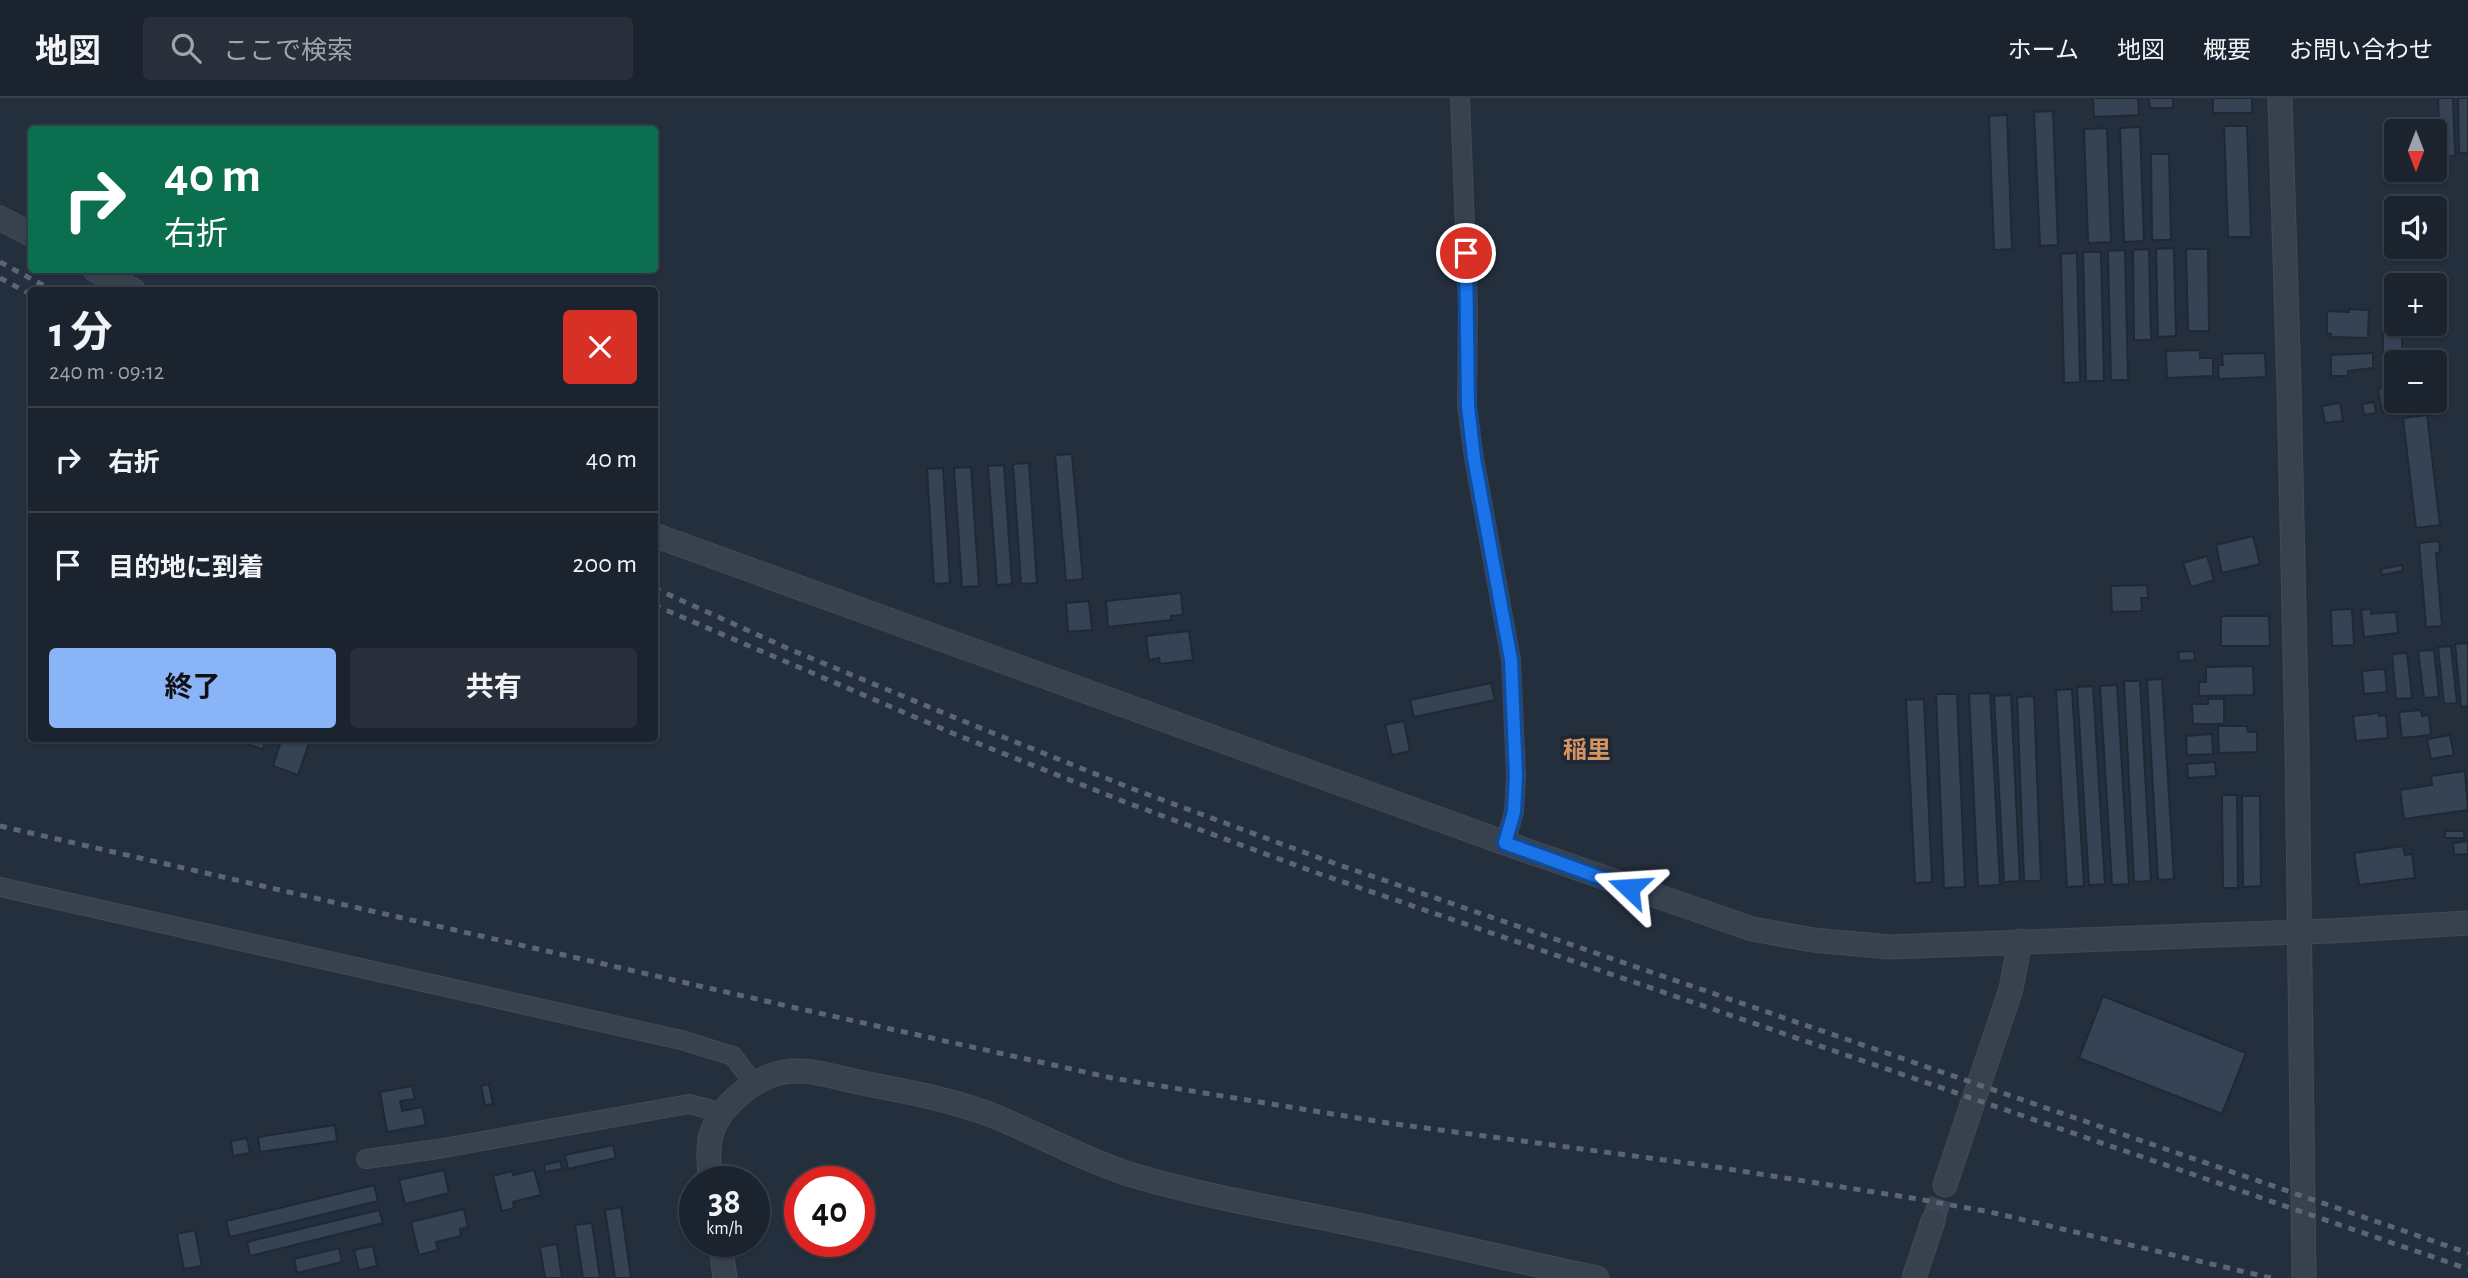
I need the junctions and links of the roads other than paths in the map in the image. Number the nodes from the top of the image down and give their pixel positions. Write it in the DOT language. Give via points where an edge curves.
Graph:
graph roads {
  1 [pos="1460,98"];
  2 [pos="2280,98"];
  3 [pos="0,218"];
  4 [pos="28,233"];
  5 [pos="101,273"];
  6 [pos="127,287"];
  7 [pos="658,536"];
  8 [pos="1505,843"];
  9 [pos="0,887"];
  10 [pos="2468,923"];
  11 [pos="2298,932"];
  12 [pos="2020,941"];
  13 [pos="754,1084"];
  14 [pos="723,1113"];
  15 [pos="366,1159"];
  16 [pos="711,1166"];
  17 [pos="1945,1185"];
  18 [pos="1933,1221"];
  19 [pos="722,1257"];
  20 [pos="725,1278"];
  21 [pos="1597,1278"];
  22 [pos="1914,1278"];
  23 [pos="2304,1278"];
  1 -- 8 [label="street" via="1468,406 1511,660 1516,776 1514,812"];
  2 -- 11 [label="street"];
  3 -- 4 [label="street"];
  5 -- 6 [label="street"];
  7 -- 8 [label="street"];
  8 -- 12 [label="street" via="1752,929 1889,947"];
  9 -- 13 [label="street" via="681,1040 733,1056"];
  10 -- 11 [label="street"];
  11 -- 12 [label="street"];
  11 -- 23 [label="street"];
  12 -- 17 [label="street" via="2011,989"];
  13 -- 14 [label="street" via="736,1095"];
  13 -- 21 [label="street" via="786,1071 904,1091 986,1114 1133,1175"];
  14 -- 15 [label="street" via="689,1104"];
  14 -- 16 [label="street" via="710,1138"];
  18 -- 22 [label="street"];
  19 -- 20 [label="street"];
}
